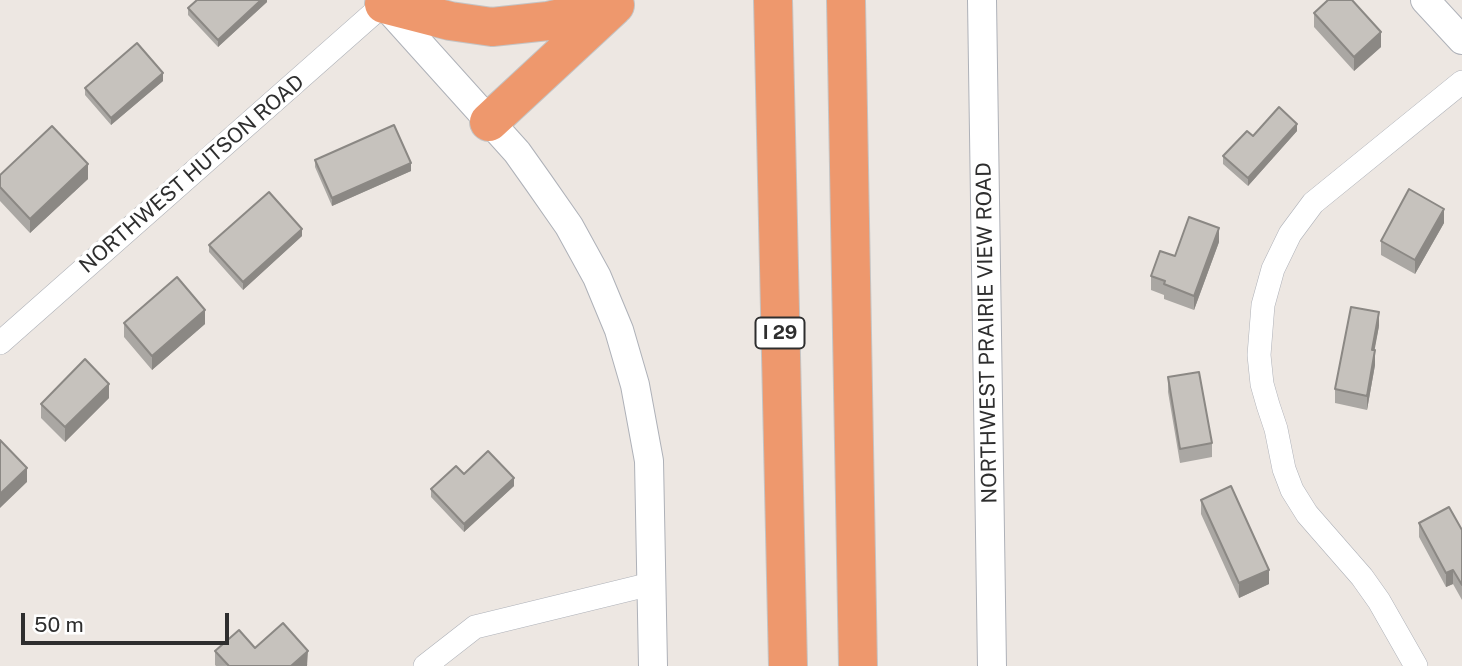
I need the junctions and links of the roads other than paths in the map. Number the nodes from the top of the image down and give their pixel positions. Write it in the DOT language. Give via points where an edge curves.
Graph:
graph roads {
  1 [pos="773,0"];
  2 [pos="846,0"];
  3 [pos="982,0"];
  4 [pos="1425,0"];
  5 [pos="382,2"];
  6 [pos="617,2"];
  7 [pos="1462,40"];
  8 [pos="1462,82"];
  9 [pos="489,122"];
  10 [pos="0,343"];
  11 [pos="651,584"];
  12 [pos="425,666"];
  13 [pos="653,666"];
  14 [pos="788,666"];
  15 [pos="858,666"];
  16 [pos="992,666"];
  17 [pos="1416,666"];
  1 -- 14 [label="highway, I 29"];
  2 -- 15 [label="highway"];
  3 -- 16 [label="street, NORTHWEST PRAIRIE VIEW ROAD"];
  4 -- 7 [label="street"];
  5 -- 6 [label="highway" via="492,27 548,21"];
  5 -- 9 [label="street"];
  5 -- 10 [label="street, NORTHWEST HUTSON ROAD"];
  6 -- 9 [label="highway"];
  8 -- 17 [label="street" via="1313,204 1290,234 1263,305 1259,355 1262,384 1292,491 1379,600"];
  9 -- 11 [label="street" via="569,226 619,330 649,461"];
  11 -- 12 [label="street" via="475,627"];
  11 -- 13 [label="street"];
}
